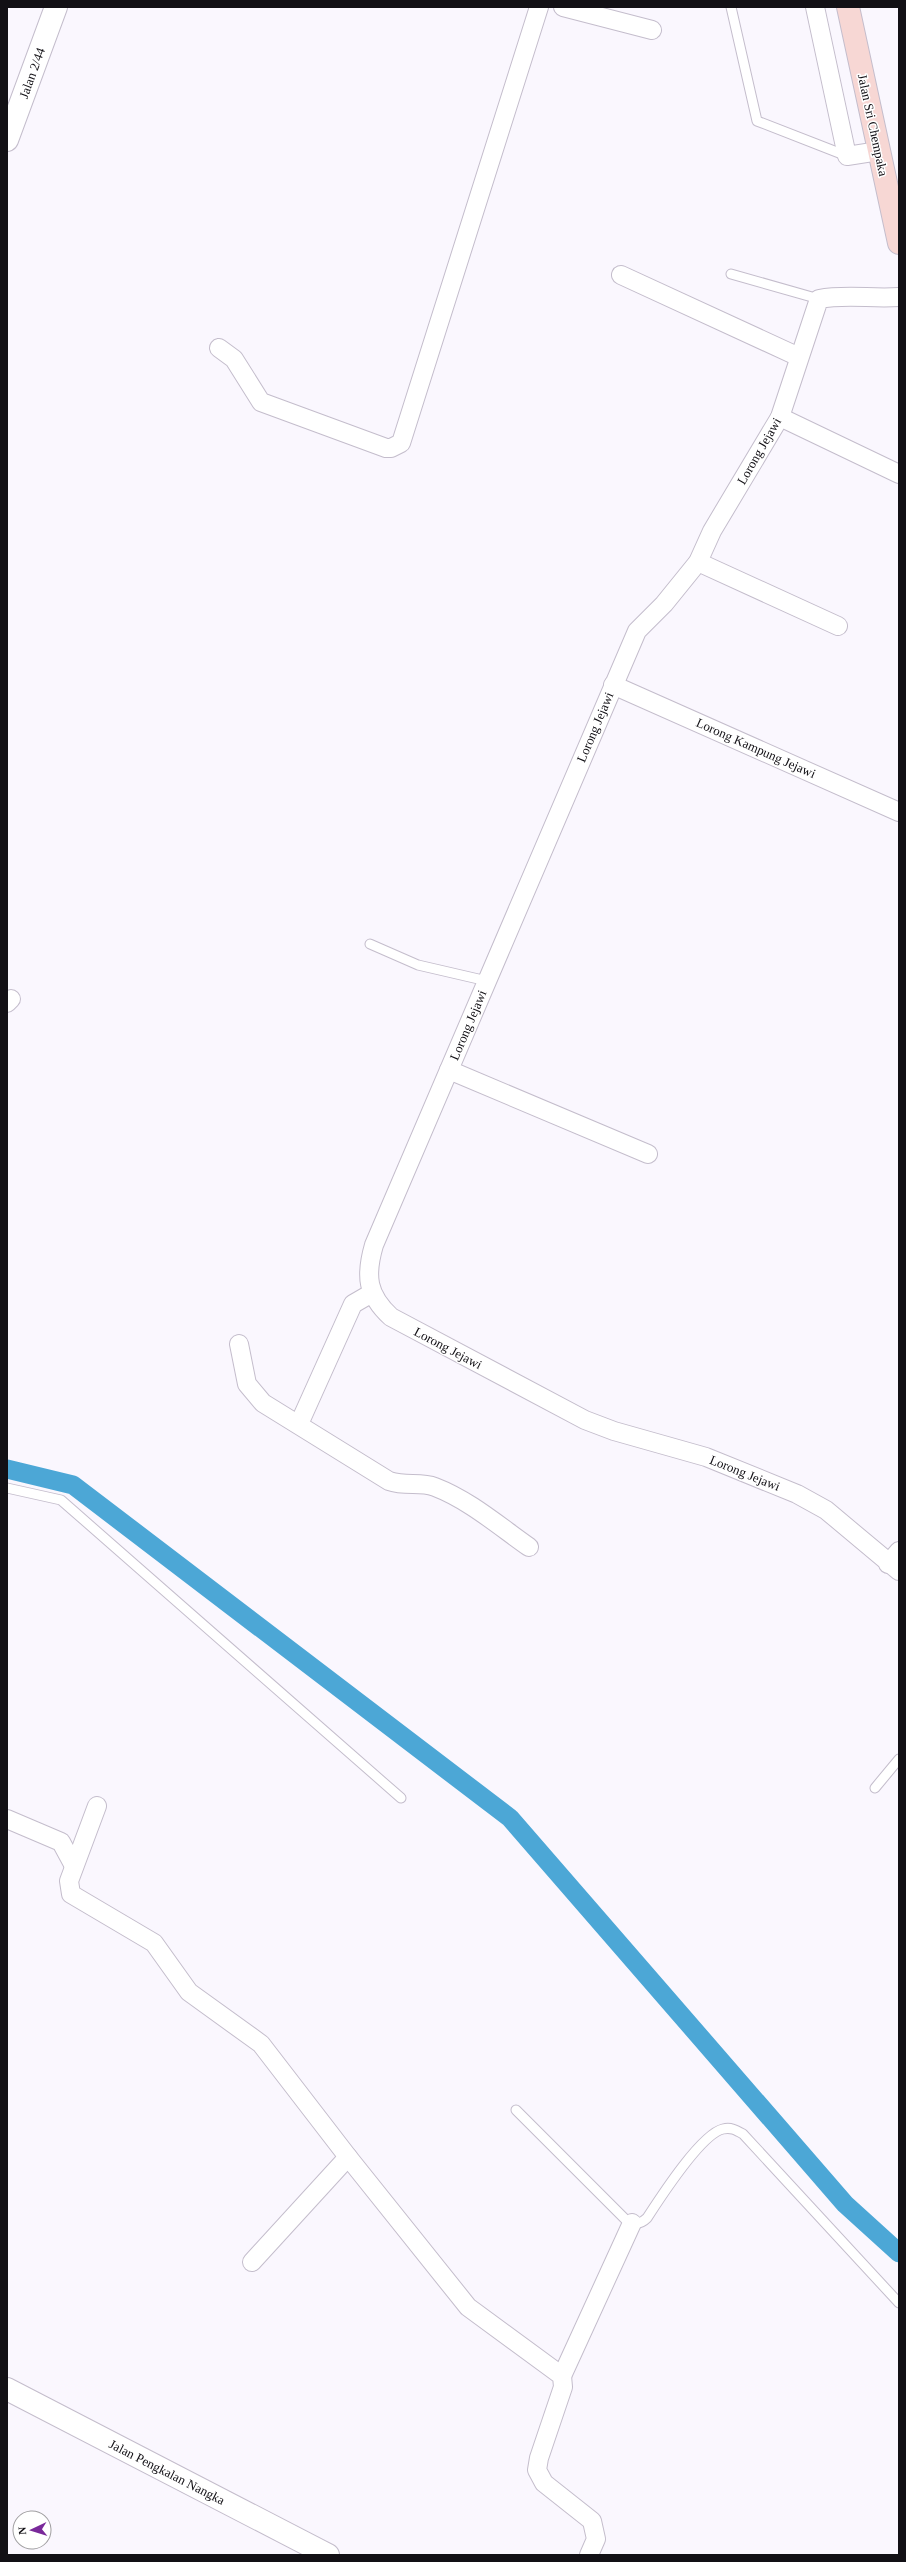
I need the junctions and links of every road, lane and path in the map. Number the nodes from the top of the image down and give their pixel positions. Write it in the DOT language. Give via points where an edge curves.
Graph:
graph roads {
  1 [pos="56,7"];
  2 [pos="539,7"];
  3 [pos="563,7"];
  4 [pos="731,7"];
  5 [pos="815,7"];
  6 [pos="848,7"];
  7 [pos="652,30"];
  8 [pos="7,140"];
  9 [pos="879,151"];
  10 [pos="847,156"];
  11 [pos="895,204"];
  12 [pos="899,244"];
  13 [pos="731,274"];
  14 [pos="621,276"];
  15 [pos="899,297"];
  16 [pos="819,300"];
  17 [pos="219,348"];
  18 [pos="799,357"];
  19 [pos="780,417"];
  20 [pos="899,474"];
  21 [pos="698,562"];
  22 [pos="838,626"];
  23 [pos="613,685"];
  24 [pos="899,812"];
  25 [pos="370,944"];
  26 [pos="487,981"];
  27 [pos="449,1070"];
  28 [pos="648,1154"];
  29 [pos="372,1292"];
  30 [pos="239,1344"];
  31 [pos="299,1424"];
  32 [pos="7,1488"];
  33 [pos="529,1547"];
  34 [pos="895,1562"];
  35 [pos="899,1759"];
  36 [pos="874,1788"];
  37 [pos="401,1798"];
  38 [pos="96,1806"];
  39 [pos="7,1819"];
  40 [pos="74,1866"];
  41 [pos="516,2110"];
  42 [pos="348,2157"];
  43 [pos="632,2224"];
  44 [pos="252,2262"];
  45 [pos="899,2303"];
  46 [pos="562,2376"];
  47 [pos="7,2389"];
  48 [pos="328,2555"];
  49 [pos="589,2555"];
  1 -- 8 [label="street, Jalan 2/44"];
  2 -- 17 [label="street" via="401,444 386,448 261,402 234,359"];
  3 -- 7 [label="street"];
  4 -- 10 [label="lane" via="757,121"];
  5 -- 10 [label="street"];
  6 -- 9 [label="main road, Jalan Sri Chempaka"];
  9 -- 10 [label="street"];
  9 -- 11 [label="main road, Jalan Sri Chempaka"];
  11 -- 12 [label="main road, Jalan Sri Chempaka"];
  13 -- 16 [label="lane"];
  14 -- 18 [label="street"];
  15 -- 16 [label="street" via="874,299 839,295"];
  16 -- 18 [label="street, Lorong Jejawi"];
  18 -- 19 [label="street, Lorong Jejawi"];
  19 -- 20 [label="street"];
  19 -- 21 [label="street, Lorong Jejawi" via="712,531"];
  21 -- 22 [label="street"];
  21 -- 23 [label="street, Lorong Jejawi" via="638,631"];
  23 -- 24 [label="street, Lorong Kampung Jejawi"];
  23 -- 26 [label="street, Lorong Jejawi"];
  25 -- 26 [label="lane" via="418,965"];
  26 -- 27 [label="street, Lorong Jejawi"];
  27 -- 28 [label="street"];
  27 -- 29 [label="street, Lorong Jejawi" via="374,1245 369,1277"];
  29 -- 31 [label="street" via="352,1304"];
  29 -- 34 [label="street, Lorong Jejawi" via="378,1305 391,1317 585,1420 614,1431 706,1457 797,1494 826,1510"];
  30 -- 31 [label="street" via="243,1370 254,1394 263,1403"];
  31 -- 33 [label="street" via="390,1480 405,1486 434,1486 461,1499"];
  32 -- 37 [label="lane" via="61,1500"];
  35 -- 36 [label="lane"];
  38 -- 40 [label="street"];
  39 -- 40 [label="street" via="61,1842"];
  40 -- 42 [label="street" via="68,1886 71,1894 154,1943 189,1992 261,2044"];
  41 -- 43 [label="lane"];
  42 -- 44 [label="street"];
  42 -- 46 [label="street" via="468,2307"];
  43 -- 45 [label="lane" via="643,2222 647,2218 680,2168 710,2138 722,2129 733,2128 743,2134"];
  43 -- 46 [label="street"];
  46 -- 49 [label="street" via="563,2387 537,2470 544,2483 592,2521 596,2539"];
  47 -- 48 [label="street, Jalan Pengkalan Nangka"];
}
